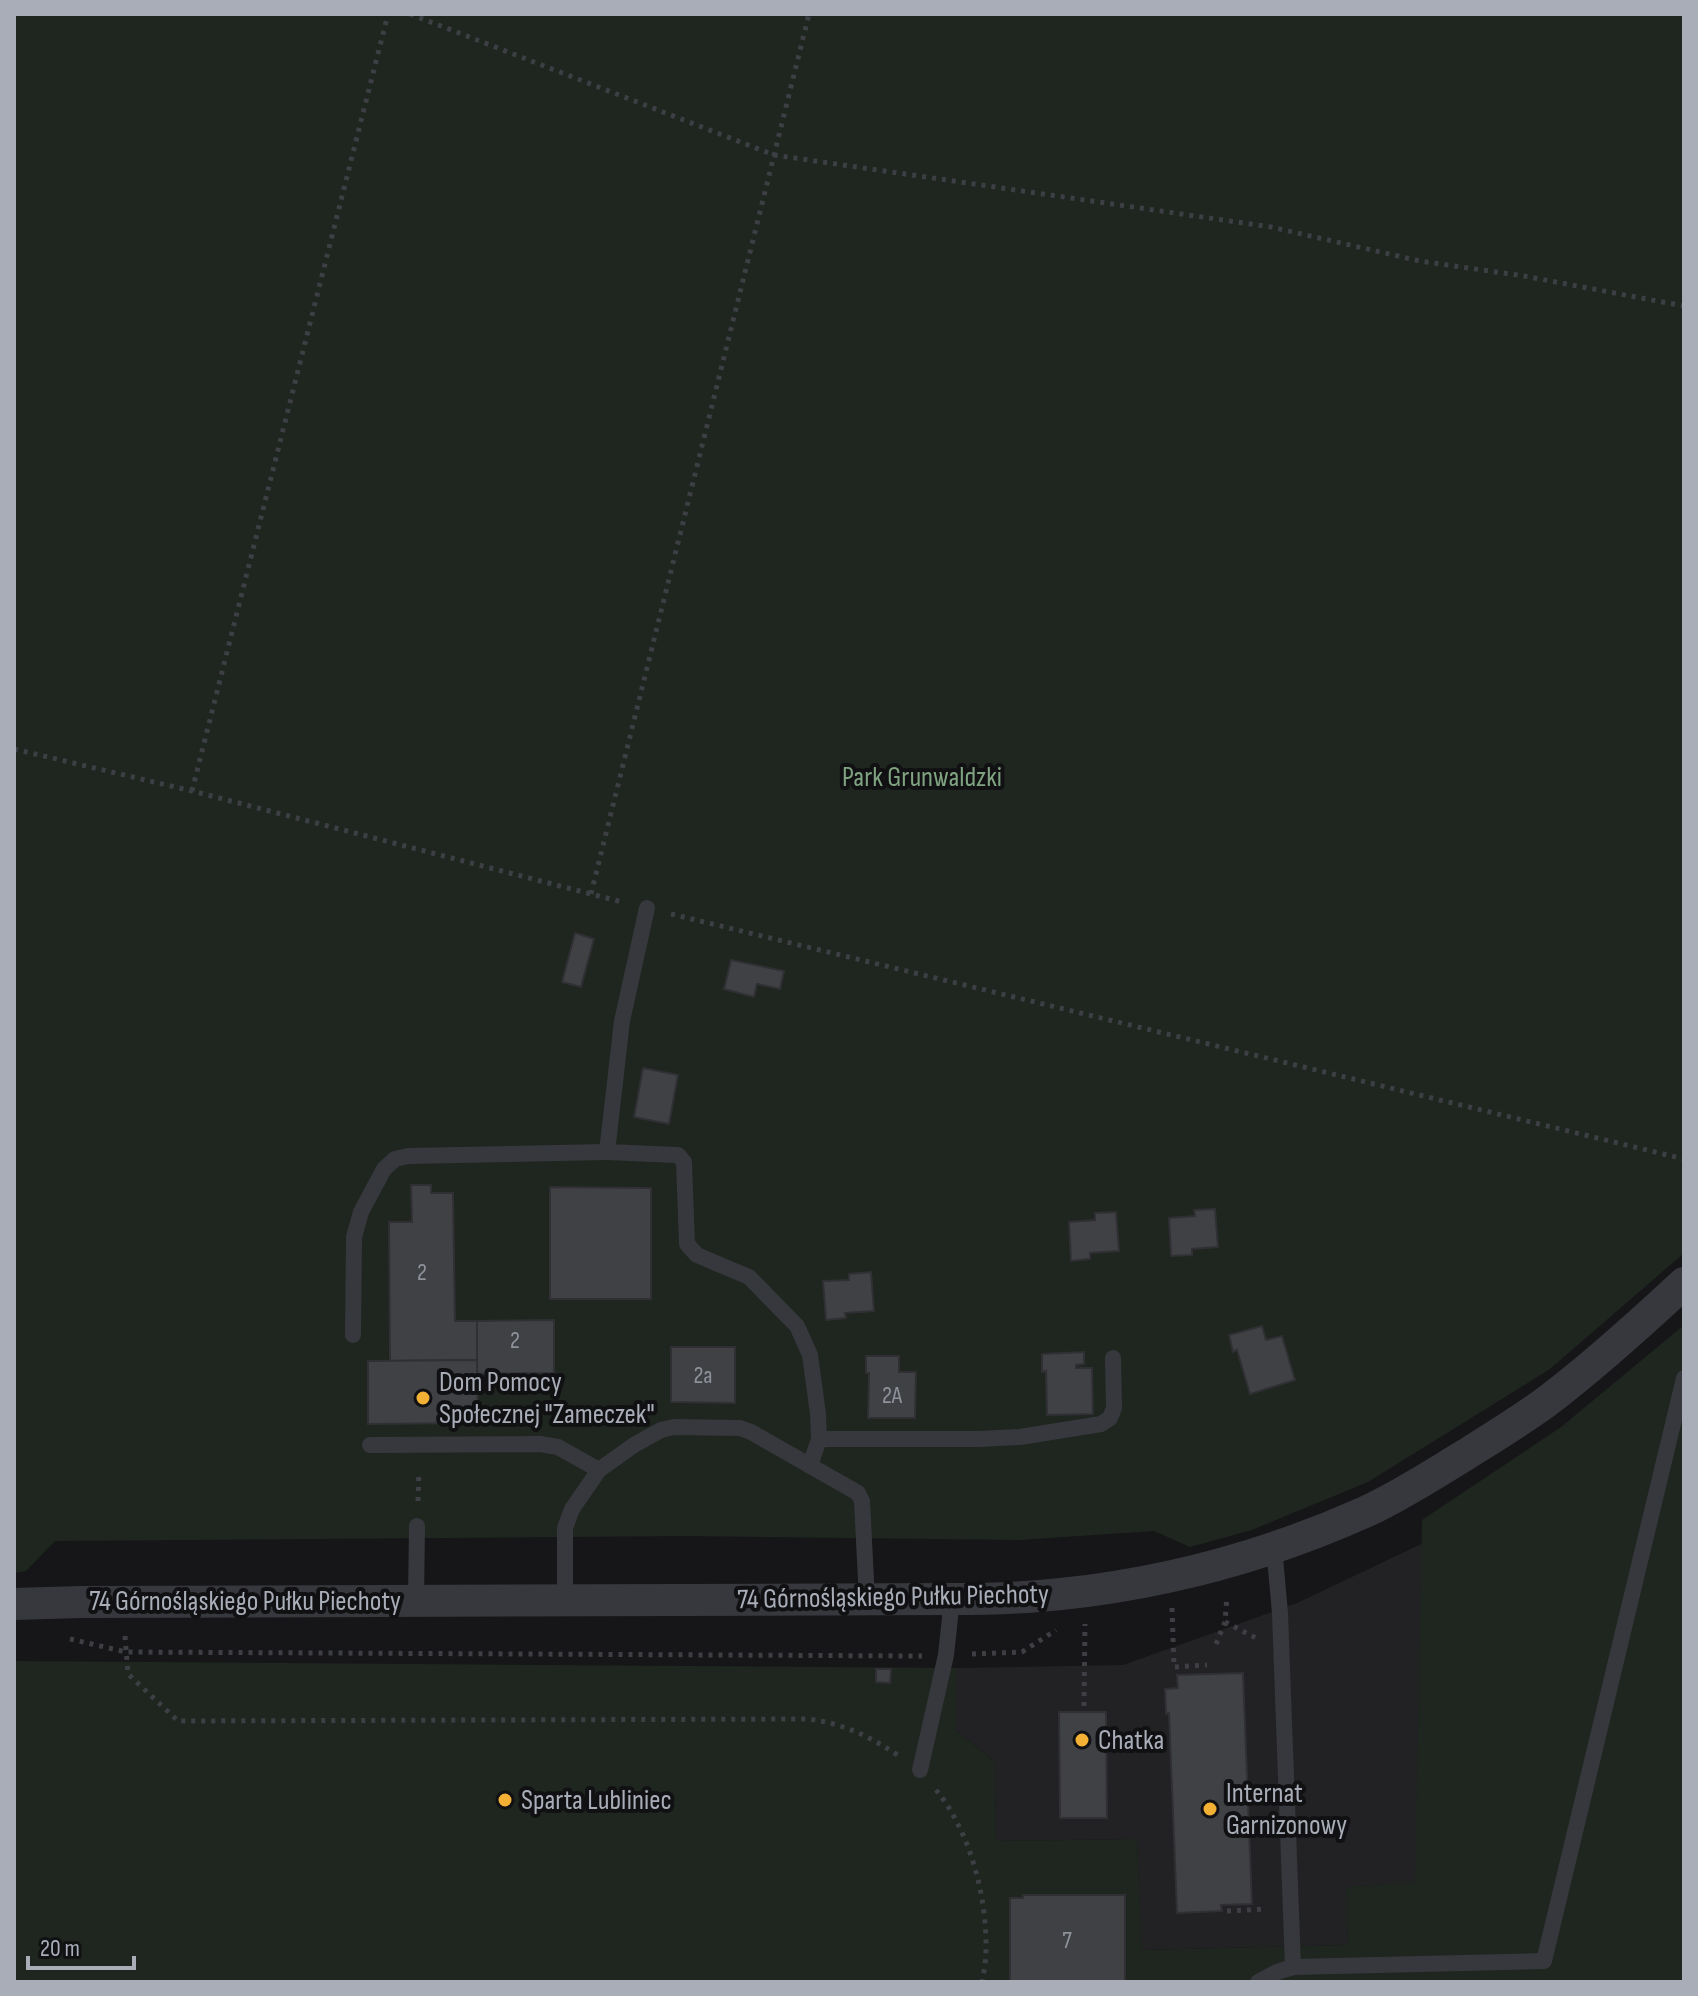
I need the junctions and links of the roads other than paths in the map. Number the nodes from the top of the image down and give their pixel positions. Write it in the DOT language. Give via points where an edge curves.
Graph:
graph roads {
  1 [pos="647,908"];
  2 [pos="607,1152"];
  3 [pos="1684,1283"];
  4 [pos="353,1335"];
  5 [pos="1113,1358"];
  6 [pos="1684,1378"];
  7 [pos="819,1439"];
  8 [pos="370,1445"];
  9 [pos="810,1466"];
  10 [pos="599,1470"];
  11 [pos="417,1526"];
  12 [pos="1274,1547"];
  13 [pos="952,1599"];
  14 [pos="416,1600"];
  15 [pos="565,1600"];
  16 [pos="867,1600"];
  17 [pos="14,1604"];
  18 [pos="920,1770"];
  19 [pos="1293,1967"];
  20 [pos="1258,1982"];
  1 -- 2 [label="lane" via="622,1021"];
  2 -- 4 [label="lane" via="395,1159 361,1212 354,1237"];
  2 -- 7 [label="lane" via="678,1155 684,1162 687,1244 697,1255 749,1277 797,1326 810,1355"];
  3 -- 12 [label="street, 74 Górnośląskiego Pułku Piechoty" via="1629,1334 1500,1434 1377,1506"];
  5 -- 7 [label="lane" via="1114,1408 1101,1424 1020,1437"];
  6 -- 19 [label="lane" via="1544,1961"];
  7 -- 9 [label="lane"];
  8 -- 10 [label="lane" via="540,1444 558,1447"];
  9 -- 10 [label="lane" via="740,1428 674,1427 641,1441"];
  9 -- 16 [label="lane" via="858,1493 862,1501"];
  10 -- 15 [label="lane" via="565,1528"];
  11 -- 14 [label="lane"];
  12 -- 13 [label="street, 74 Górnośląskiego Pułku Piechoty" via="1184,1574 1103,1588"];
  12 -- 19 [label="lane"];
  13 -- 16 [label="street, 74 Górnośląskiego Pułku Piechoty"];
  13 -- 18 [label="lane" via="946,1655"];
  14 -- 15 [label="street, 74 Górnośląskiego Pułku Piechoty"];
  14 -- 17 [label="street, 74 Górnośląskiego Pułku Piechoty"];
  15 -- 16 [label="street, 74 Górnośląskiego Pułku Piechoty"];
  19 -- 20 [label="lane"];
}
